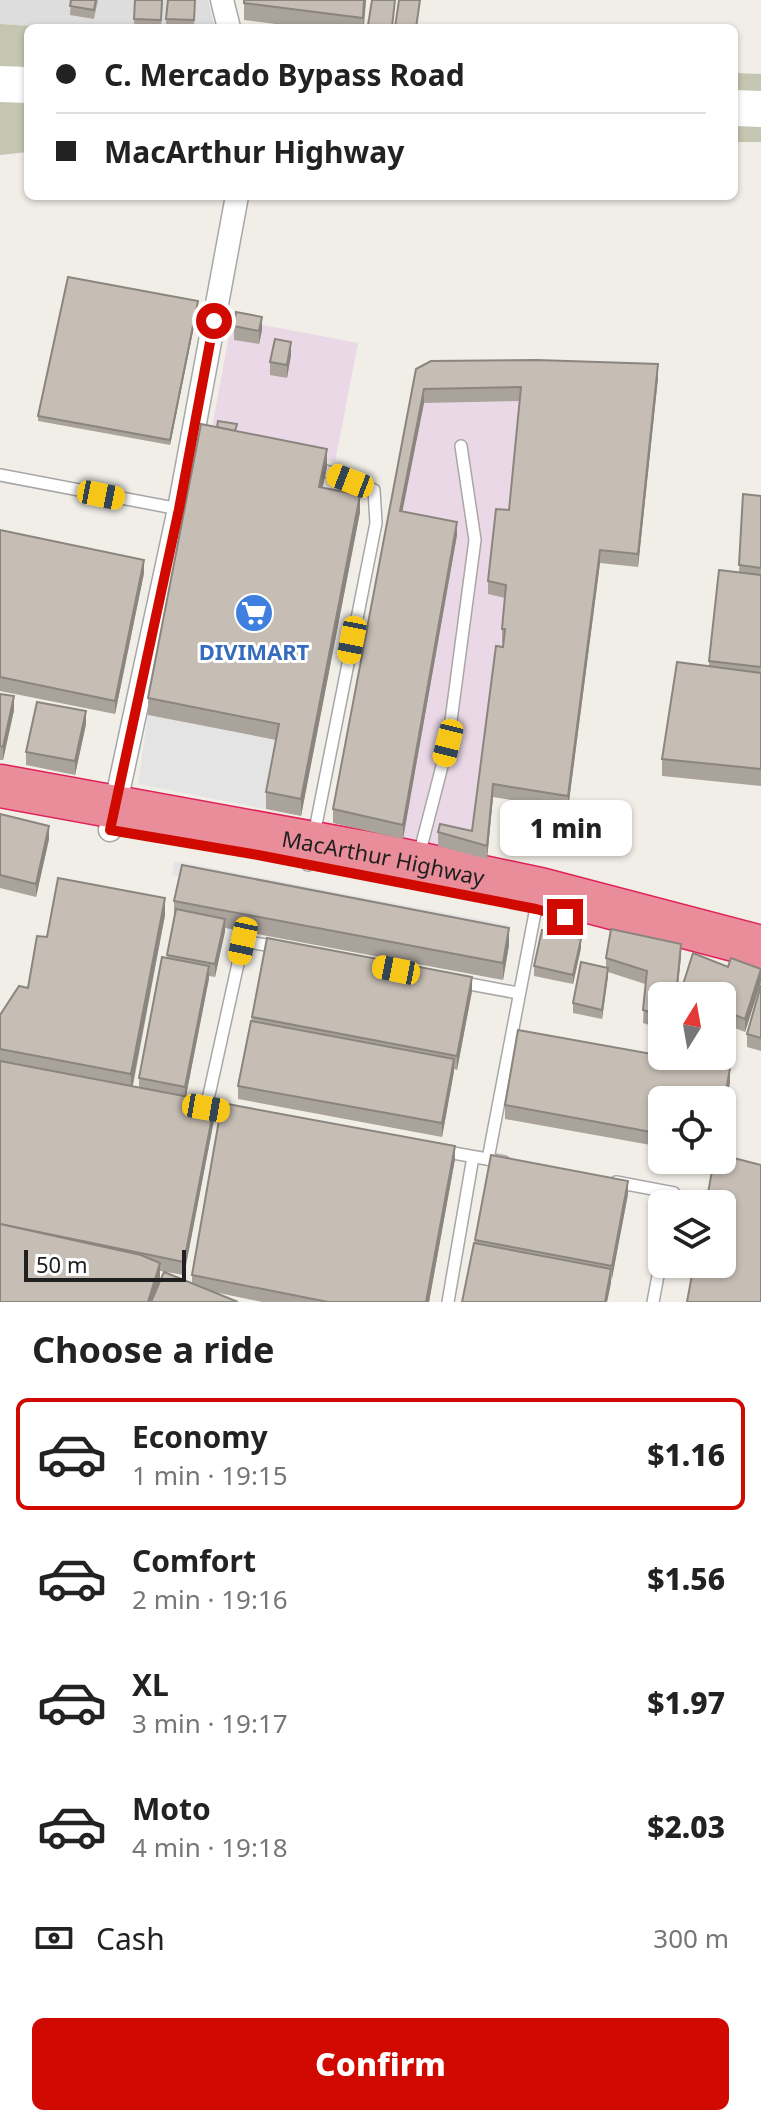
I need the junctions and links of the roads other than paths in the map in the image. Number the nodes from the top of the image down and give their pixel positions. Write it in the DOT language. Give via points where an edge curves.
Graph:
graph roads {
  1 [pos="222,0"];
  2 [pos="228,24"];
  3 [pos="236,200"];
  4 [pos="461,446"];
  5 [pos="326,471"];
  6 [pos="0,475"];
  7 [pos="179,509"];
  8 [pos="0,786"];
  9 [pos="0,809"];
  10 [pos="113,818"];
  11 [pos="310,854"];
  12 [pos="417,869"];
  13 [pos="538,899"];
  14 [pos="761,947"];
  15 [pos="289,949"];
  16 [pos="761,969"];
  17 [pos="442,979"];
  18 [pos="518,993"];
  19 [pos="221,1111"];
  20 [pos="426,1148"];
  21 [pos="473,1157"];
  22 [pos="488,1159"];
  23 [pos="519,1165"];
  24 [pos="596,1179"];
  25 [pos="657,1190"];
  26 [pos="658,1278"];
  27 [pos="448,1302"];
  28 [pos="653,1302"];
  1 -- 2 [label="street"];
  3 -- 7 [label="street"];
  4 -- 12 [label="lane" via="475,540 448,743"];
  5 -- 11 [label="lane" via="374,490 376,523"];
  6 -- 7 [label="lane"];
  7 -- 10 [label="street"];
  8 -- 10 [label="highway, MacArthur Highway"];
  9 -- 10 [label="highway, MacArthur Highway"];
  10 -- 11 [label="highway, MacArthur Highway"];
  11 -- 12 [label="highway, MacArthur Highway"];
  11 -- 13 [label="highway, MacArthur Highway"];
  12 -- 13 [label="highway, MacArthur Highway"];
  13 -- 14 [label="highway, MacArthur Highway"];
  13 -- 16 [label="highway, MacArthur Highway"];
  13 -- 18 [label="lane"];
  15 -- 19 [label="lane" via="243,941 205,1111"];
  17 -- 18 [label="lane"];
  18 -- 22 [label="lane"];
  20 -- 21 [label="lane"];
  21 -- 22 [label="lane"];
  21 -- 27 [label="lane"];
  22 -- 23 [label="lane"];
  24 -- 25 [label="lane"];
  26 -- 28 [label="lane"];
}
